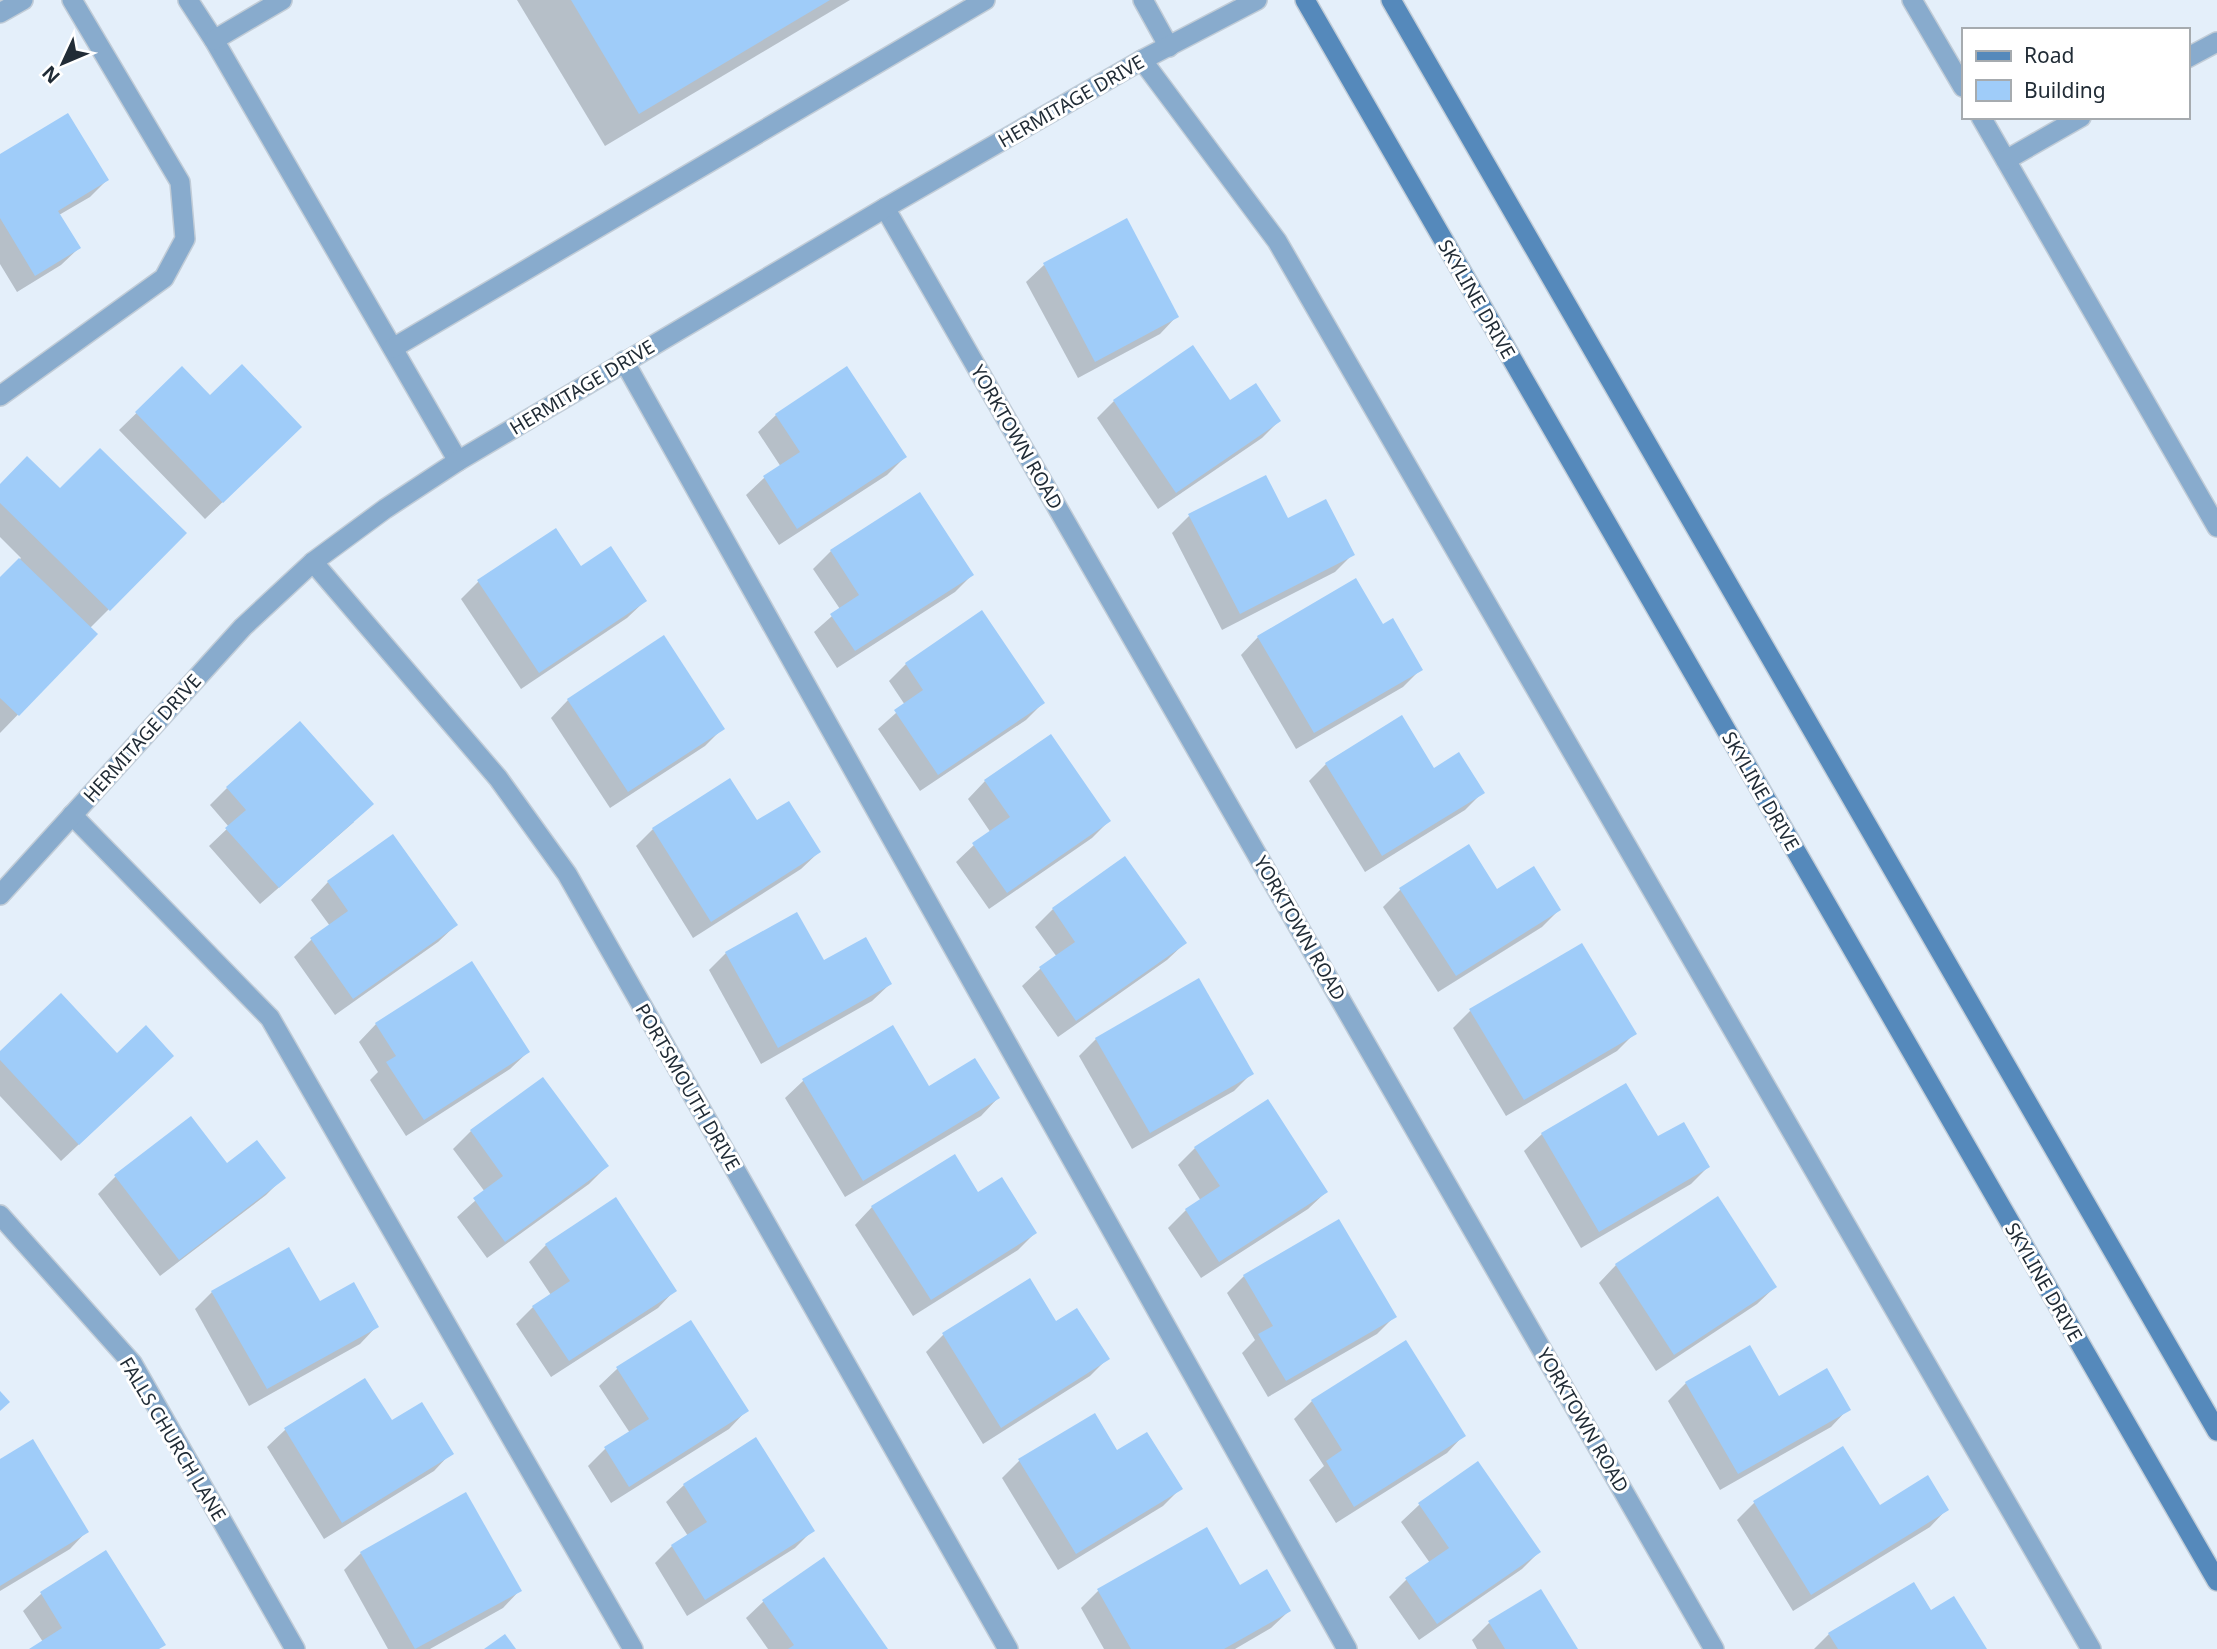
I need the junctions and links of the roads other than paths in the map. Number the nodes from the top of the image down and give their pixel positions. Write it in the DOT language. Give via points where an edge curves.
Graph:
graph roads {
  1 [pos="23,0"];
  2 [pos="72,0"];
  3 [pos="188,0"];
  4 [pos="282,0"];
  5 [pos="985,0"];
  6 [pos="1143,0"];
  7 [pos="1257,0"];
  8 [pos="1305,0"];
  9 [pos="1391,0"];
  10 [pos="1912,0"];
  11 [pos="0,13"];
  12 [pos="214,40"];
  13 [pos="2217,41"];
  14 [pos="1169,47"];
  15 [pos="2189,57"];
  16 [pos="1142,60"];
  17 [pos="1962,85"];
  18 [pos="1982,119"];
  19 [pos="2078,119"];
  20 [pos="2006,160"];
  21 [pos="885,208"];
  22 [pos="393,348"];
  23 [pos="624,360"];
  24 [pos="0,396"];
  25 [pos="458,461"];
  26 [pos="2217,527"];
  27 [pos="313,562"];
  28 [pos="72,815"];
  29 [pos="0,895"];
  30 [pos="0,1215"];
  31 [pos="2217,1431"];
  32 [pos="2217,1581"];
  33 [pos="295,1649"];
  34 [pos="633,1649"];
  35 [pos="1007,1649"];
  36 [pos="1347,1649"];
  37 [pos="1714,1649"];
  38 [pos="2091,1649"];
  1 -- 11 [label="street"];
  2 -- 24 [label="street" via="180,182 185,239 164,278"];
  3 -- 12 [label="street"];
  4 -- 12 [label="street"];
  5 -- 22 [label="street"];
  6 -- 14 [label="street"];
  7 -- 14 [label="street, HERMITAGE DRIVE"];
  8 -- 32 [label="main road, SKYLINE DRIVE"];
  9 -- 31 [label="main road"];
  10 -- 17 [label="street"];
  12 -- 22 [label="street"];
  13 -- 15 [label="street"];
  14 -- 16 [label="street, HERMITAGE DRIVE"];
  16 -- 21 [label="street, HERMITAGE DRIVE"];
  16 -- 38 [label="street" via="1277,241"];
  18 -- 20 [label="street"];
  19 -- 20 [label="street"];
  20 -- 26 [label="street"];
  21 -- 23 [label="street, HERMITAGE DRIVE"];
  21 -- 37 [label="street, YORKTOWN ROAD"];
  22 -- 25 [label="street"];
  23 -- 25 [label="street, HERMITAGE DRIVE"];
  23 -- 36 [label="street"];
  25 -- 27 [label="street, HERMITAGE DRIVE"];
  27 -- 28 [label="street, HERMITAGE DRIVE" via="243,627"];
  27 -- 35 [label="street, PORTSMOUTH DRIVE" via="498,778 567,874"];
  28 -- 29 [label="street, HERMITAGE DRIVE"];
  28 -- 34 [label="street" via="270,1018"];
  30 -- 33 [label="street, FALLS CHURCH LANE" via="132,1363"];
}
